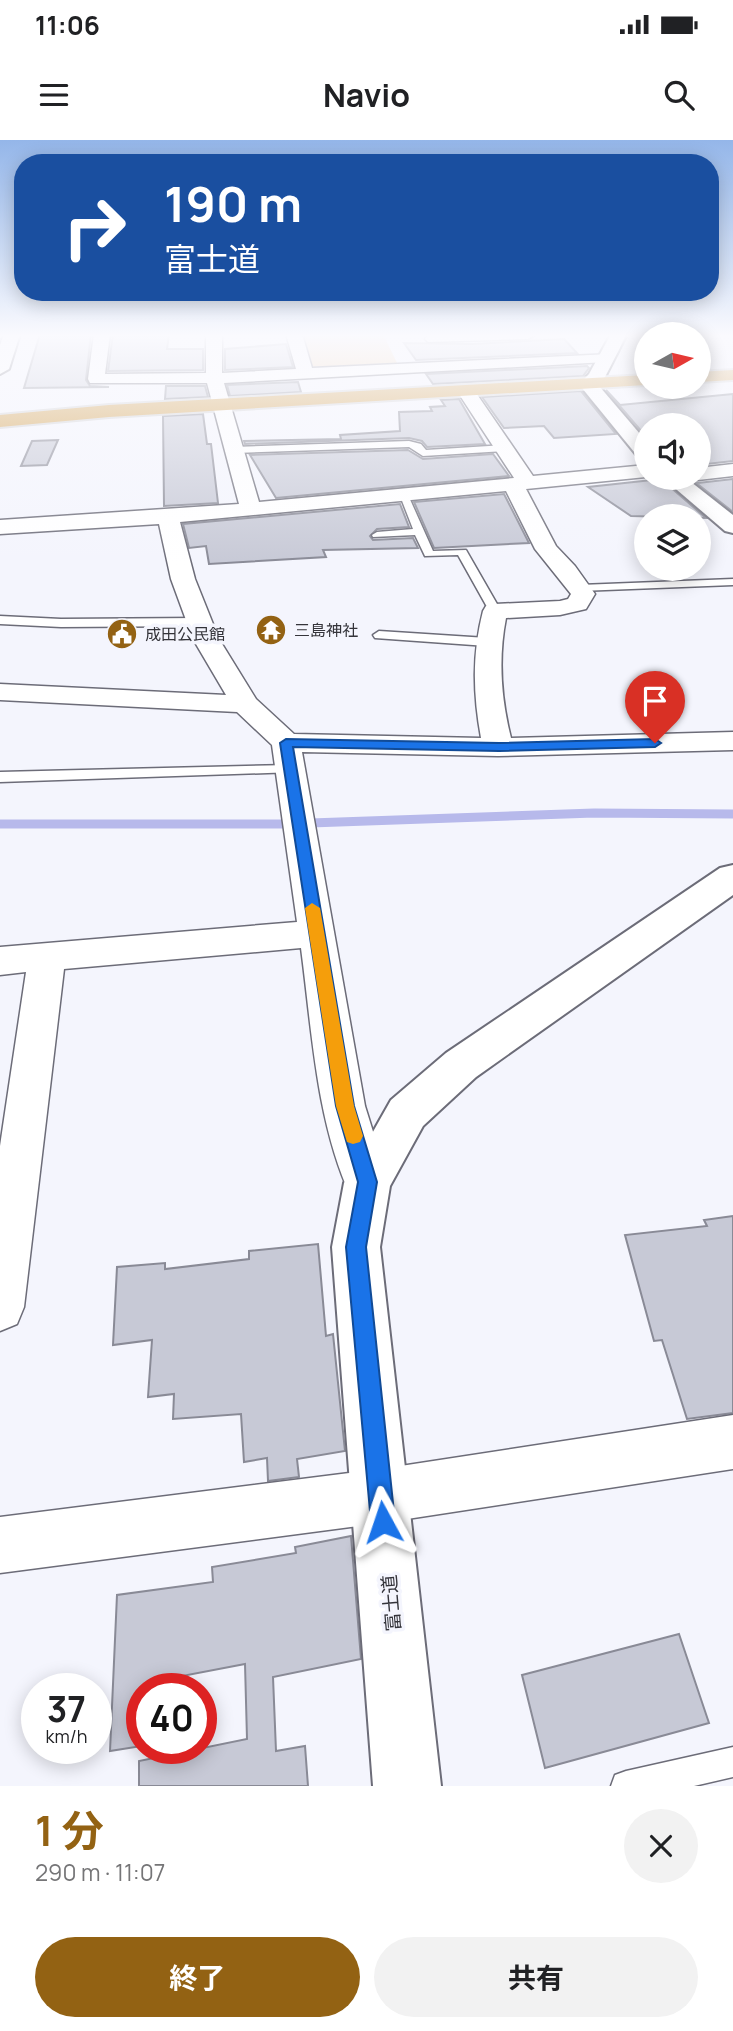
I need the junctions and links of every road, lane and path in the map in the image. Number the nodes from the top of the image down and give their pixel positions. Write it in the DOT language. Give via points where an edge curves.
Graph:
graph roads {
  1 [pos="113,411"];
  2 [pos="222,411"];
  3 [pos="480,411"];
  4 [pos="611,411"];
  5 [pos="0,421"];
  6 [pos="634,439"];
  7 [pos="505,448"];
  8 [pos="234,450"];
  9 [pos="733,470"];
  10 [pos="634,472"];
  11 [pos="711,473"];
  12 [pos="521,484"];
  13 [pos="688,490"];
  14 [pos="403,495"];
  15 [pos="251,509"];
  16 [pos="168,517"];
  17 [pos="733,526"];
  18 [pos="0,527"];
  19 [pos="419,532"];
  20 [pos="377,535"];
  21 [pos="733,582"];
  22 [pos="580,588"];
  23 [pos="495,611"];
  24 [pos="0,620"];
  25 [pos="199,622"];
  26 [pos="379,635"];
  27 [pos="487,642"];
  28 [pos="0,692"];
  29 [pos="245,704"];
  30 [pos="733,741"];
  31 [pos="499,747"];
  32 [pos="288,756"];
  33 [pos="0,777"];
  34 [pos="733,877"];
  35 [pos="316,933"];
  36 [pos="47,956"];
  37 [pos="0,961"];
  38 [pos="367,1182"];
  39 [pos="1,1289"];
  40 [pos="733,1442"];
  41 [pos="381,1496"];
  42 [pos="0,1545"];
  43 [pos="733,1762"];
  44 [pos="407,1786"];
  45 [pos="626,1786"];
  1 -- 5 [label="highway"];
  2 -- 8 [label="street"];
  3 -- 7 [label="street"];
  4 -- 6 [label="street"];
  7 -- 8 [label="lane" via="424,453 409,444"];
  7 -- 12 [label="street"];
  8 -- 15 [label="street"];
  9 -- 11 [label="street"];
  10 -- 12 [label="street"];
  12 -- 14 [label="street"];
  12 -- 22 [label="street" via="545,549"];
  13 -- 17 [label="street"];
  14 -- 15 [label="street"];
  14 -- 19 [label="lane"];
  15 -- 16 [label="street"];
  16 -- 18 [label="street"];
  16 -- 25 [label="street"];
  19 -- 20 [label="lane"];
  19 -- 23 [label="lane" via="429,554 462,552"];
  21 -- 22 [label="lane"];
  22 -- 23 [label="street" via="583,594 577,604"];
  23 -- 27 [label="street"];
  24 -- 25 [label="lane"];
  25 -- 29 [label="street"];
  26 -- 27 [label="lane"];
  27 -- 31 [label="street" via="487,697"];
  28 -- 29 [label="street"];
  29 -- 32 [label="street"];
  30 -- 31 [label="street"];
  31 -- 32 [label="street"];
  32 -- 33 [label="lane"];
  32 -- 35 [label="street, 富士道"];
  34 -- 38 [label="street" via="461,1065 407,1113"];
  35 -- 36 [label="street"];
  35 -- 38 [label="street, 富士道" via="345,1106"];
  36 -- 37 [label="street"];
  36 -- 39 [label="street"];
  38 -- 41 [label="street, 富士道" via="356,1247"];
  40 -- 41 [label="street"];
  41 -- 42 [label="street"];
  41 -- 44 [label="street, 富士道"];
  43 -- 45 [label="lane"];
}
